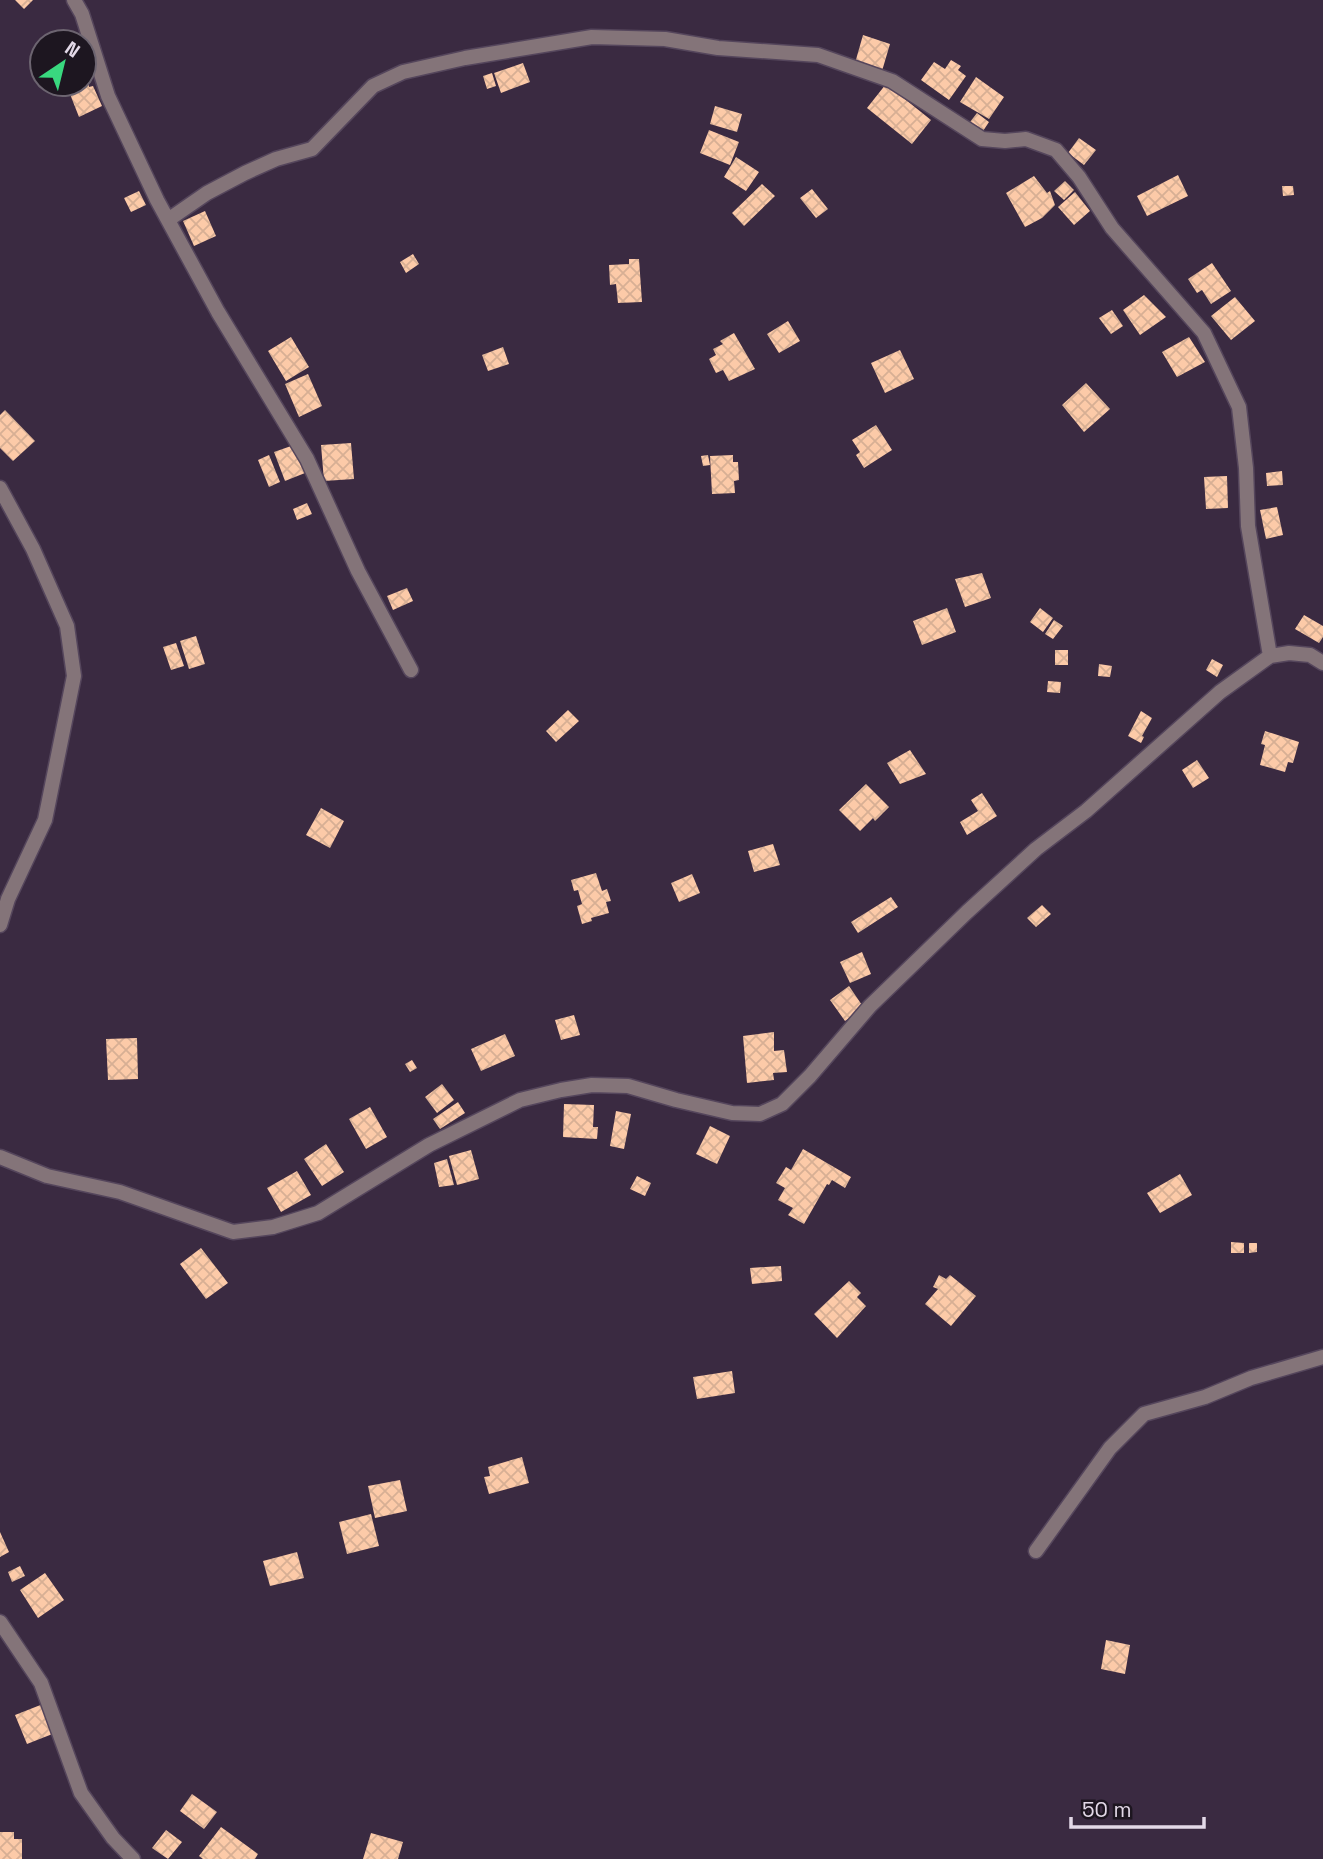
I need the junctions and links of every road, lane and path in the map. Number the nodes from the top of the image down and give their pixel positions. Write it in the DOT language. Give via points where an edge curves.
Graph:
graph roads {
  1 [pos="74,0"];
  2 [pos="168,220"];
  3 [pos="0,488"];
  4 [pos="1270,656"];
  5 [pos="1323,663"];
  6 [pos="411,670"];
  7 [pos="0,925"];
  8 [pos="0,1157"];
  9 [pos="1323,1357"];
  10 [pos="1036,1551"];
  11 [pos="0,1622"];
  12 [pos="133,1859"];
  1 -- 2 [label="street" via="108,96"];
  2 -- 4 [label="street" via="245,173 312,149 373,86 403,72 465,58 592,37 665,38 817,55 892,81 982,139 1026,139 1056,150 1112,228 1204,333 1239,407 1248,526"];
  2 -- 6 [label="street" via="307,459"];
  3 -- 7 [label="street" via="67,626 74,676 45,820"];
  4 -- 5 [label="street" via="1310,655"];
  4 -- 8 [label="street" via="1220,692 1086,811 1036,849 870,1006 782,1104 760,1114 732,1113 628,1086 561,1090 520,1100 429,1145 318,1213 273,1227 233,1231 120,1192 47,1176"];
  9 -- 10 [label="street" via="1144,1414 1110,1448"];
  11 -- 12 [label="street" via="41,1683 81,1793"];
}
